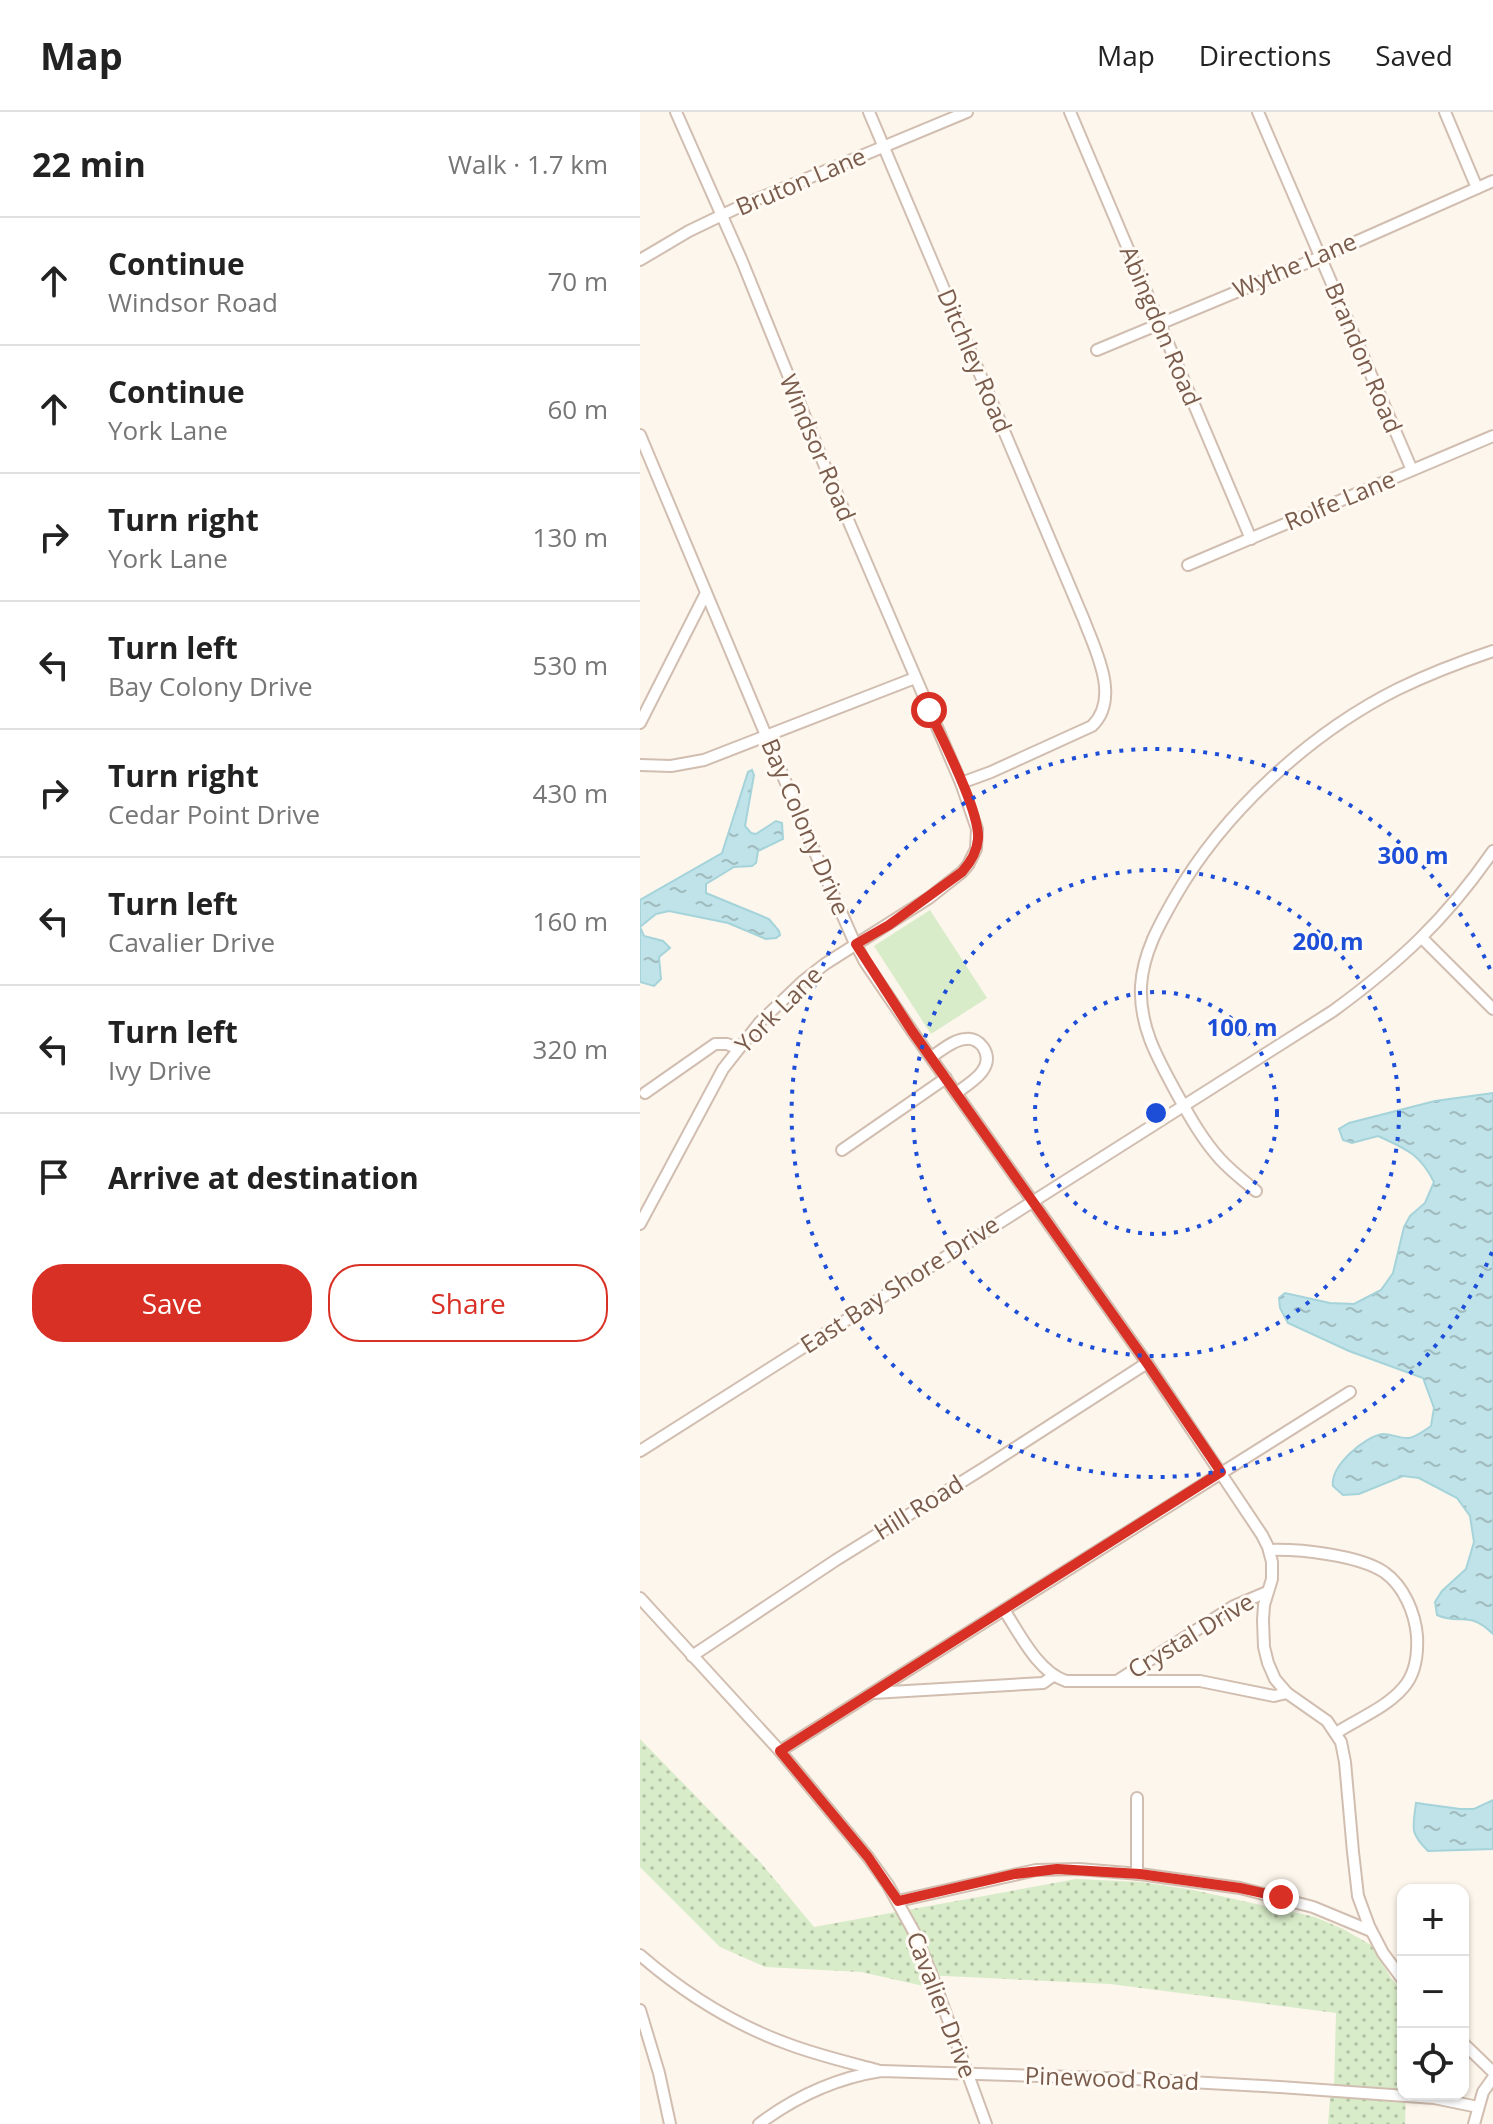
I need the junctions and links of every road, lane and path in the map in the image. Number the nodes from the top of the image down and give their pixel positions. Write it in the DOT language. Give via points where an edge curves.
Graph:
graph roads {
  1 [pos="676,112"];
  2 [pos="869,112"];
  3 [pos="967,112"];
  4 [pos="1070,112"];
  5 [pos="1258,112"];
  6 [pos="1445,112"];
  7 [pos="884,147"];
  8 [pos="1493,181"];
  9 [pos="1477,188"];
  10 [pos="721,216"];
  11 [pos="1319,257"];
  12 [pos="640,260"];
  13 [pos="1159,323"];
  14 [pos="1097,350"];
  15 [pos="640,435"];
  16 [pos="1493,436"];
  17 [pos="1412,470"];
  18 [pos="1251,539"];
  19 [pos="1188,565"];
  20 [pos="706,593"];
  21 [pos="1493,651"];
  22 [pos="915,678"];
  23 [pos="640,723"];
  24 [pos="766,736"];
  25 [pos="640,765"];
  26 [pos="961,783"];
  27 [pos="1493,851"];
  28 [pos="1422,938"];
  29 [pos="856,944"];
  30 [pos="1493,1009"];
  31 [pos="737,1048"];
  32 [pos="931,1057"];
  33 [pos="946,1078"];
  34 [pos="645,1093"];
  35 [pos="956,1093"];
  36 [pos="1183,1105"];
  37 [pos="842,1150"];
  38 [pos="1256,1191"];
  39 [pos="1032,1201"];
  40 [pos="640,1224"];
  41 [pos="1147,1363"];
  42 [pos="1350,1392"];
  43 [pos="640,1451"];
  44 [pos="1221,1472"];
  45 [pos="1269,1550"];
  46 [pos="1267,1592"];
  47 [pos="640,1598"];
  48 [pos="1004,1610"];
  49 [pos="692,1656"];
  50 [pos="1053,1676"];
  51 [pos="1116,1682"];
  52 [pos="870,1693"];
  53 [pos="1287,1693"];
  54 [pos="1336,1733"];
  55 [pos="780,1751"];
  56 [pos="1137,1798"];
  57 [pos="1137,1874"];
  58 [pos="898,1901"];
  59 [pos="1371,1931"];
  60 [pos="640,1955"];
  61 [pos="1397,1972"];
  62 [pos="640,2010"];
  63 [pos="1469,2049"];
  64 [pos="881,2071"];
  65 [pos="968,2074"];
  66 [pos="1493,2075"];
  67 [pos="1478,2107"];
  68 [pos="670,2124"];
  69 [pos="759,2124"];
  70 [pos="986,2124"];
  71 [pos="1474,2124"];
  1 -- 10 [label="street, Windsor Road"];
  2 -- 7 [label="street, Ditchley Road"];
  3 -- 7 [label="street, Bruton Lane"];
  4 -- 13 [label="street, Abingdon Road"];
  5 -- 11 [label="street, Brandon Road"];
  6 -- 9 [label="street"];
  7 -- 10 [label="street, Bruton Lane"];
  7 -- 26 [label="street, Ditchley Road" via="1079,610 1105,684 1104,707 1085,730"];
  8 -- 9 [label="street, Wythe Lane"];
  9 -- 11 [label="street, Wythe Lane"];
  10 -- 12 [label="street, Bruton Lane"];
  10 -- 22 [label="street, Windsor Road"];
  11 -- 13 [label="street, Wythe Lane"];
  11 -- 17 [label="street, Brandon Road"];
  13 -- 14 [label="street, Wythe Lane"];
  13 -- 18 [label="street, Abingdon Road"];
  15 -- 20 [label="street, Bay Colony Drive"];
  16 -- 17 [label="street, Rolfe Lane"];
  17 -- 18 [label="street, Rolfe Lane"];
  18 -- 19 [label="street, Rolfe Lane"];
  20 -- 23 [label="street"];
  20 -- 24 [label="street, Bay Colony Drive"];
  21 -- 36 [label="street" via="1396,690 1316,741 1240,809 1181,886 1149,947 1141,1005 1149,1040"];
  22 -- 24 [label="street"];
  22 -- 26 [label="street, Windsor Road"];
  24 -- 25 [label="street" via="689,764"];
  24 -- 29 [label="street, Bay Colony Drive"];
  26 -- 29 [label="street, York Lane" via="977,829 968,865 929,898"];
  27 -- 28 [label="street, East Bay Shore Drive"];
  28 -- 30 [label="street"];
  28 -- 36 [label="street, East Bay Shore Drive" via="1333,1011"];
  29 -- 31 [label="street, York Lane" via="802,982"];
  29 -- 32 [label="street, Bay Colony Drive"];
  31 -- 34 [label="street" via="715,1044"];
  31 -- 40 [label="street, York Lane"];
  32 -- 33 [label="street, Bay Colony Drive"];
  32 -- 35 [label="street" via="960,1040 972,1039 982,1046 984,1070"];
  33 -- 35 [label="street, Bay Colony Drive"];
  33 -- 37 [label="street"];
  35 -- 39 [label="street, Bay Colony Drive"];
  36 -- 38 [label="street" via="1222,1162"];
  36 -- 39 [label="street, East Bay Shore Drive"];
  39 -- 41 [label="street, Bay Colony Drive"];
  39 -- 43 [label="street, East Bay Shore Drive"];
  41 -- 44 [label="street, Bay Colony Drive"];
  41 -- 49 [label="street, Hill Road"];
  42 -- 44 [label="street"];
  44 -- 45 [label="street, Bay Colony Drive"];
  44 -- 48 [label="street"];
  45 -- 46 [label="street" via="1272,1573"];
  45 -- 54 [label="street" via="1348,1559 1384,1572 1413,1614 1417,1656 1405,1687"];
  46 -- 51 [label="street, Crystal Drive" via="1234,1606"];
  46 -- 53 [label="street" via="1264,1647 1272,1672"];
  47 -- 49 [label="street, Cavalier Drive"];
  48 -- 50 [label="street"];
  48 -- 52 [label="street"];
  49 -- 55 [label="street, Cavalier Drive"];
  50 -- 51 [label="street" via="1075,1683"];
  50 -- 52 [label="street" via="1043,1683"];
  51 -- 53 [label="street" via="1203,1681 1274,1696"];
  52 -- 55 [label="street"];
  53 -- 54 [label="street"];
  54 -- 59 [label="street" via="1345,1762 1358,1896"];
  55 -- 58 [label="street, Cavalier Drive"];
  56 -- 57 [label="street"];
  57 -- 58 [label="street" via="1036,1870"];
  57 -- 59 [label="street" via="1281,1897"];
  58 -- 65 [label="street, Cavalier Drive"];
  59 -- 61 [label="street"];
  60 -- 64 [label="street" via="687,1992 749,2028"];
  62 -- 68 [label="street"];
  63 -- 66 [label="street"];
  64 -- 65 [label="street, Pinewood Road"];
  64 -- 69 [label="street, Pinewood Road" via="819,2089"];
  65 -- 67 [label="street, Pinewood Road" via="1280,2087 1434,2098"];
  65 -- 70 [label="street, Cavalier Drive"];
  66 -- 67 [label="street"];
  67 -- 71 [label="street"];
}
